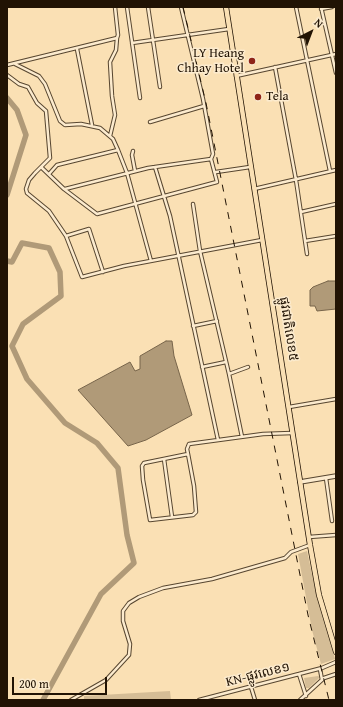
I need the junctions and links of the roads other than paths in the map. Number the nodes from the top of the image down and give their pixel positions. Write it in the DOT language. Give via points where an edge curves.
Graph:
graph roads {
  1 [pos="115,7"];
  2 [pos="127,7"];
  3 [pos="148,7"];
  4 [pos="181,7"];
  5 [pos="226,7"];
  6 [pos="296,7"];
  7 [pos="332,7"];
  8 [pos="321,8"];
  9 [pos="229,29"];
  10 [pos="186,36"];
  11 [pos="117,38"];
  12 [pos="153,41"];
  13 [pos="132,43"];
  14 [pos="76,49"];
  15 [pos="332,54"];
  16 [pos="336,54"];
  17 [pos="307,60"];
  18 [pos="15,64"];
  19 [pos="7,65"];
  20 [pos="274,67"];
  21 [pos="336,73"];
  22 [pos="7,75"];
  23 [pos="236,77"];
  24 [pos="160,87"];
  25 [pos="140,98"];
  26 [pos="204,106"];
  27 [pos="150,122"];
  28 [pos="92,125"];
  29 [pos="110,136"];
  30 [pos="118,150"];
  31 [pos="134,151"];
  32 [pos="211,159"];
  33 [pos="41,167"];
  34 [pos="155,167"];
  35 [pos="250,167"];
  36 [pos="336,170"];
  37 [pos="136,171"];
  38 [pos="330,171"];
  39 [pos="216,172"];
  40 [pos="127,173"];
  41 [pos="49,174"];
  42 [pos="296,180"];
  43 [pos="64,189"];
  44 [pos="254,189"];
  45 [pos="165,196"];
  46 [pos="135,204"];
  47 [pos="193,204"];
  48 [pos="336,204"];
  49 [pos="301,212"];
  50 [pos="66,236"];
  51 [pos="336,236"];
  52 [pos="262,240"];
  53 [pos="305,241"];
  54 [pos="200,251"];
  55 [pos="307,254"];
  56 [pos="177,256"];
  57 [pos="151,261"];
  58 [pos="103,272"];
  59 [pos="217,321"];
  60 [pos="193,326"];
  61 [pos="226,362"];
  62 [pos="202,367"];
  63 [pos="248,367"];
  64 [pos="229,374"];
  65 [pos="336,399"];
  66 [pos="288,407"];
  67 [pos="292,433"];
  68 [pos="242,437"];
  69 [pos="218,440"];
  70 [pos="188,454"];
  71 [pos="164,459"];
  72 [pos="336,476"];
  73 [pos="326,478"];
  74 [pos="300,482"];
  75 [pos="172,517"];
  76 [pos="332,521"];
  77 [pos="336,535"];
  78 [pos="309,537"];
  79 [pos="310,545"];
  80 [pos="336,652"];
  81 [pos="336,662"];
  82 [pos="321,668"];
  83 [pos="299,674"];
  84 [pos="336,674"];
  85 [pos="323,679"];
  86 [pos="251,687"];
  87 [pos="306,696"];
  88 [pos="208,699"];
  89 [pos="71,700"];
  90 [pos="199,700"];
  91 [pos="255,700"];
  92 [pos="300,700"];
  1 -- 11 [label="street"];
  2 -- 13 [label="street"];
  3 -- 12 [label="street"];
  4 -- 10 [label="street"];
  5 -- 9 [label="highway, ផ្លូវជាតិលេខ៥"];
  6 -- 17 [label="street"];
  7 -- 8 [label="street"];
  8 -- 15 [label="street"];
  9 -- 10 [label="street"];
  9 -- 23 [label="highway, ផ្លូវជាតិលេខ៥"];
  10 -- 12 [label="street"];
  10 -- 26 [label="street"];
  11 -- 14 [label="street"];
  11 -- 29 [label="street" via="116,50 110,62 115,115"];
  12 -- 13 [label="street"];
  12 -- 24 [label="street"];
  13 -- 25 [label="street"];
  14 -- 18 [label="street"];
  14 -- 28 [label="street"];
  15 -- 16 [label="street"];
  15 -- 17 [label="street"];
  15 -- 21 [label="street"];
  17 -- 20 [label="street"];
  17 -- 38 [label="street"];
  18 -- 19 [label="street"];
  18 -- 28 [label="street" via="34,73 45,84 60,121 65,125"];
  20 -- 23 [label="street"];
  20 -- 42 [label="street"];
  22 -- 33 [label="street" via="28,87 37,103 46,112 50,158"];
  23 -- 35 [label="highway, ផ្លូវជាតិលេខ៥"];
  26 -- 27 [label="street"];
  26 -- 32 [label="street" via="213,154"];
  28 -- 29 [label="street"];
  29 -- 30 [label="street"];
  30 -- 40 [label="street"];
  30 -- 41 [label="street" via="57,165"];
  31 -- 37 [label="street" via="132,154"];
  32 -- 34 [label="street"];
  32 -- 39 [label="street"];
  33 -- 41 [label="street"];
  33 -- 50 [label="street" via="29,180 27,193 49,211"];
  34 -- 37 [label="street"];
  34 -- 45 [label="street"];
  35 -- 39 [label="street"];
  35 -- 44 [label="highway, ផ្លូវជាតិលេខ៥"];
  36 -- 38 [label="street"];
  37 -- 40 [label="street"];
  38 -- 42 [label="street"];
  39 -- 45 [label="street" via="218,180 214,184"];
  40 -- 43 [label="street"];
  40 -- 46 [label="street"];
  41 -- 43 [label="street"];
  42 -- 44 [label="street"];
  42 -- 49 [label="street"];
  43 -- 46 [label="street" via="94,214"];
  44 -- 52 [label="highway, ផ្លូវជាតិលេខ៥"];
  45 -- 46 [label="street"];
  45 -- 56 [label="street"];
  46 -- 57 [label="street"];
  47 -- 54 [label="street"];
  48 -- 49 [label="street"];
  49 -- 53 [label="street"];
  50 -- 58 [label="street" via="82,277"];
  50 -- 58 [label="street" via="89,229"];
  51 -- 53 [label="street"];
  52 -- 54 [label="street"];
  52 -- 66 [label="highway, ផ្លូវជាតិលេខ៥"];
  53 -- 55 [label="street"];
  54 -- 56 [label="street"];
  54 -- 59 [label="street"];
  56 -- 57 [label="street"];
  56 -- 60 [label="street"];
  57 -- 58 [label="street"];
  59 -- 60 [label="street"];
  59 -- 61 [label="street"];
  60 -- 62 [label="street"];
  61 -- 62 [label="street"];
  61 -- 64 [label="street"];
  62 -- 69 [label="street"];
  63 -- 64 [label="street"];
  64 -- 68 [label="street"];
  65 -- 66 [label="street"];
  66 -- 67 [label="highway, ផ្លូវជាតិលេខ៥"];
  67 -- 68 [label="street"];
  67 -- 74 [label="highway, ផ្លូវជាតិលេខ៥"];
  68 -- 69 [label="street"];
  69 -- 70 [label="street" via="189,444"];
  70 -- 71 [label="street"];
  70 -- 75 [label="street" via="196,510 193,515"];
  71 -- 75 [label="street"];
  71 -- 75 [label="street" via="144,463 143,480 149,519"];
  72 -- 73 [label="street"];
  73 -- 74 [label="street"];
  73 -- 76 [label="street"];
  74 -- 78 [label="highway, ផ្លូវជាតិលេខ៥"];
  77 -- 78 [label="street"];
  78 -- 79 [label="highway, ផ្លូវជាតិលេខ៥"];
  79 -- 80 [label="highway, ផ្លូវជាតិលេខ៥" via="321,602"];
  79 -- 89 [label="street" via="291,552 286,558 212,579 150,592 134,600 123,611 123,621 130,644 129,655 106,680"];
  81 -- 82 [label="street, KN-ផ្លូវលេខ១"];
  82 -- 83 [label="street, KN-ផ្លូវលេខ១"];
  82 -- 85 [label="street"];
  83 -- 86 [label="street, KN-ផ្លូវលេខ១"];
  83 -- 87 [label="street"];
  84 -- 85 [label="street"];
  85 -- 87 [label="street"];
  86 -- 88 [label="street, KN-ផ្លូវលេខ១"];
  86 -- 91 [label="street"];
  87 -- 92 [label="street"];
  88 -- 90 [label="street, KN-ផ្លូវលេខ១"];
}
